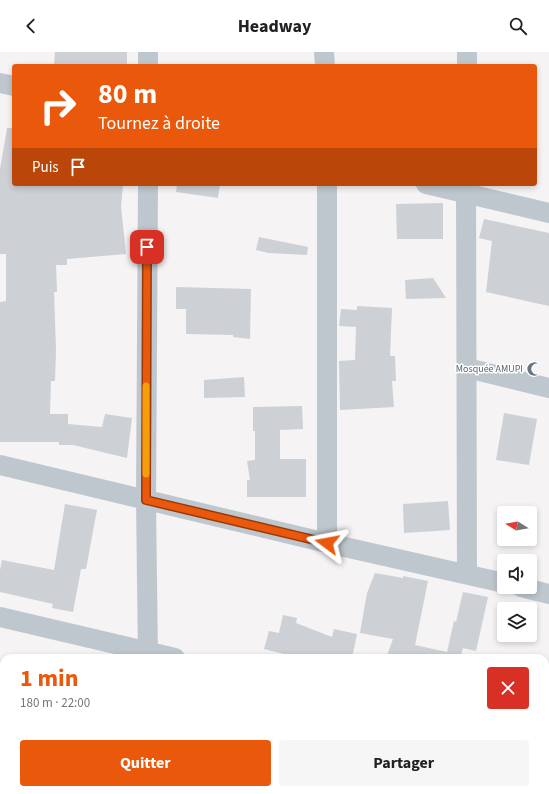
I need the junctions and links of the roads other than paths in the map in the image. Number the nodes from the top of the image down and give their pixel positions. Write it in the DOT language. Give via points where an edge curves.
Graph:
graph roads {
  1 [pos="148,52"];
  2 [pos="324,52"];
  3 [pos="467,52"];
  4 [pos="148,64"];
  5 [pos="324,64"];
  6 [pos="467,64"];
  7 [pos="0,83"];
  8 [pos="12,86"];
  9 [pos="148,186"];
  10 [pos="327,186"];
  11 [pos="442,186"];
  12 [pos="466,189"];
  13 [pos="549,212"];
  14 [pos="467,368"];
  15 [pos="549,388"];
  16 [pos="0,465"];
  17 [pos="146,500"];
  18 [pos="327,543"];
  19 [pos="467,574"];
  20 [pos="497,581"];
  21 [pos="537,591"];
  22 [pos="549,594"];
  23 [pos="0,617"];
  24 [pos="144,654"];
  25 [pos="148,654"];
  1 -- 4 [label="street"];
  2 -- 5 [label="street"];
  3 -- 6 [label="street"];
  7 -- 8 [label="street"];
  9 -- 17 [label="street"];
  10 -- 18 [label="street"];
  11 -- 12 [label="street"];
  12 -- 13 [label="street"];
  12 -- 14 [label="street"];
  14 -- 15 [label="street"];
  14 -- 19 [label="street"];
  16 -- 17 [label="street"];
  17 -- 18 [label="street"];
  17 -- 25 [label="street"];
  18 -- 19 [label="street"];
  19 -- 20 [label="street"];
  21 -- 22 [label="street"];
  23 -- 24 [label="street"];
}
